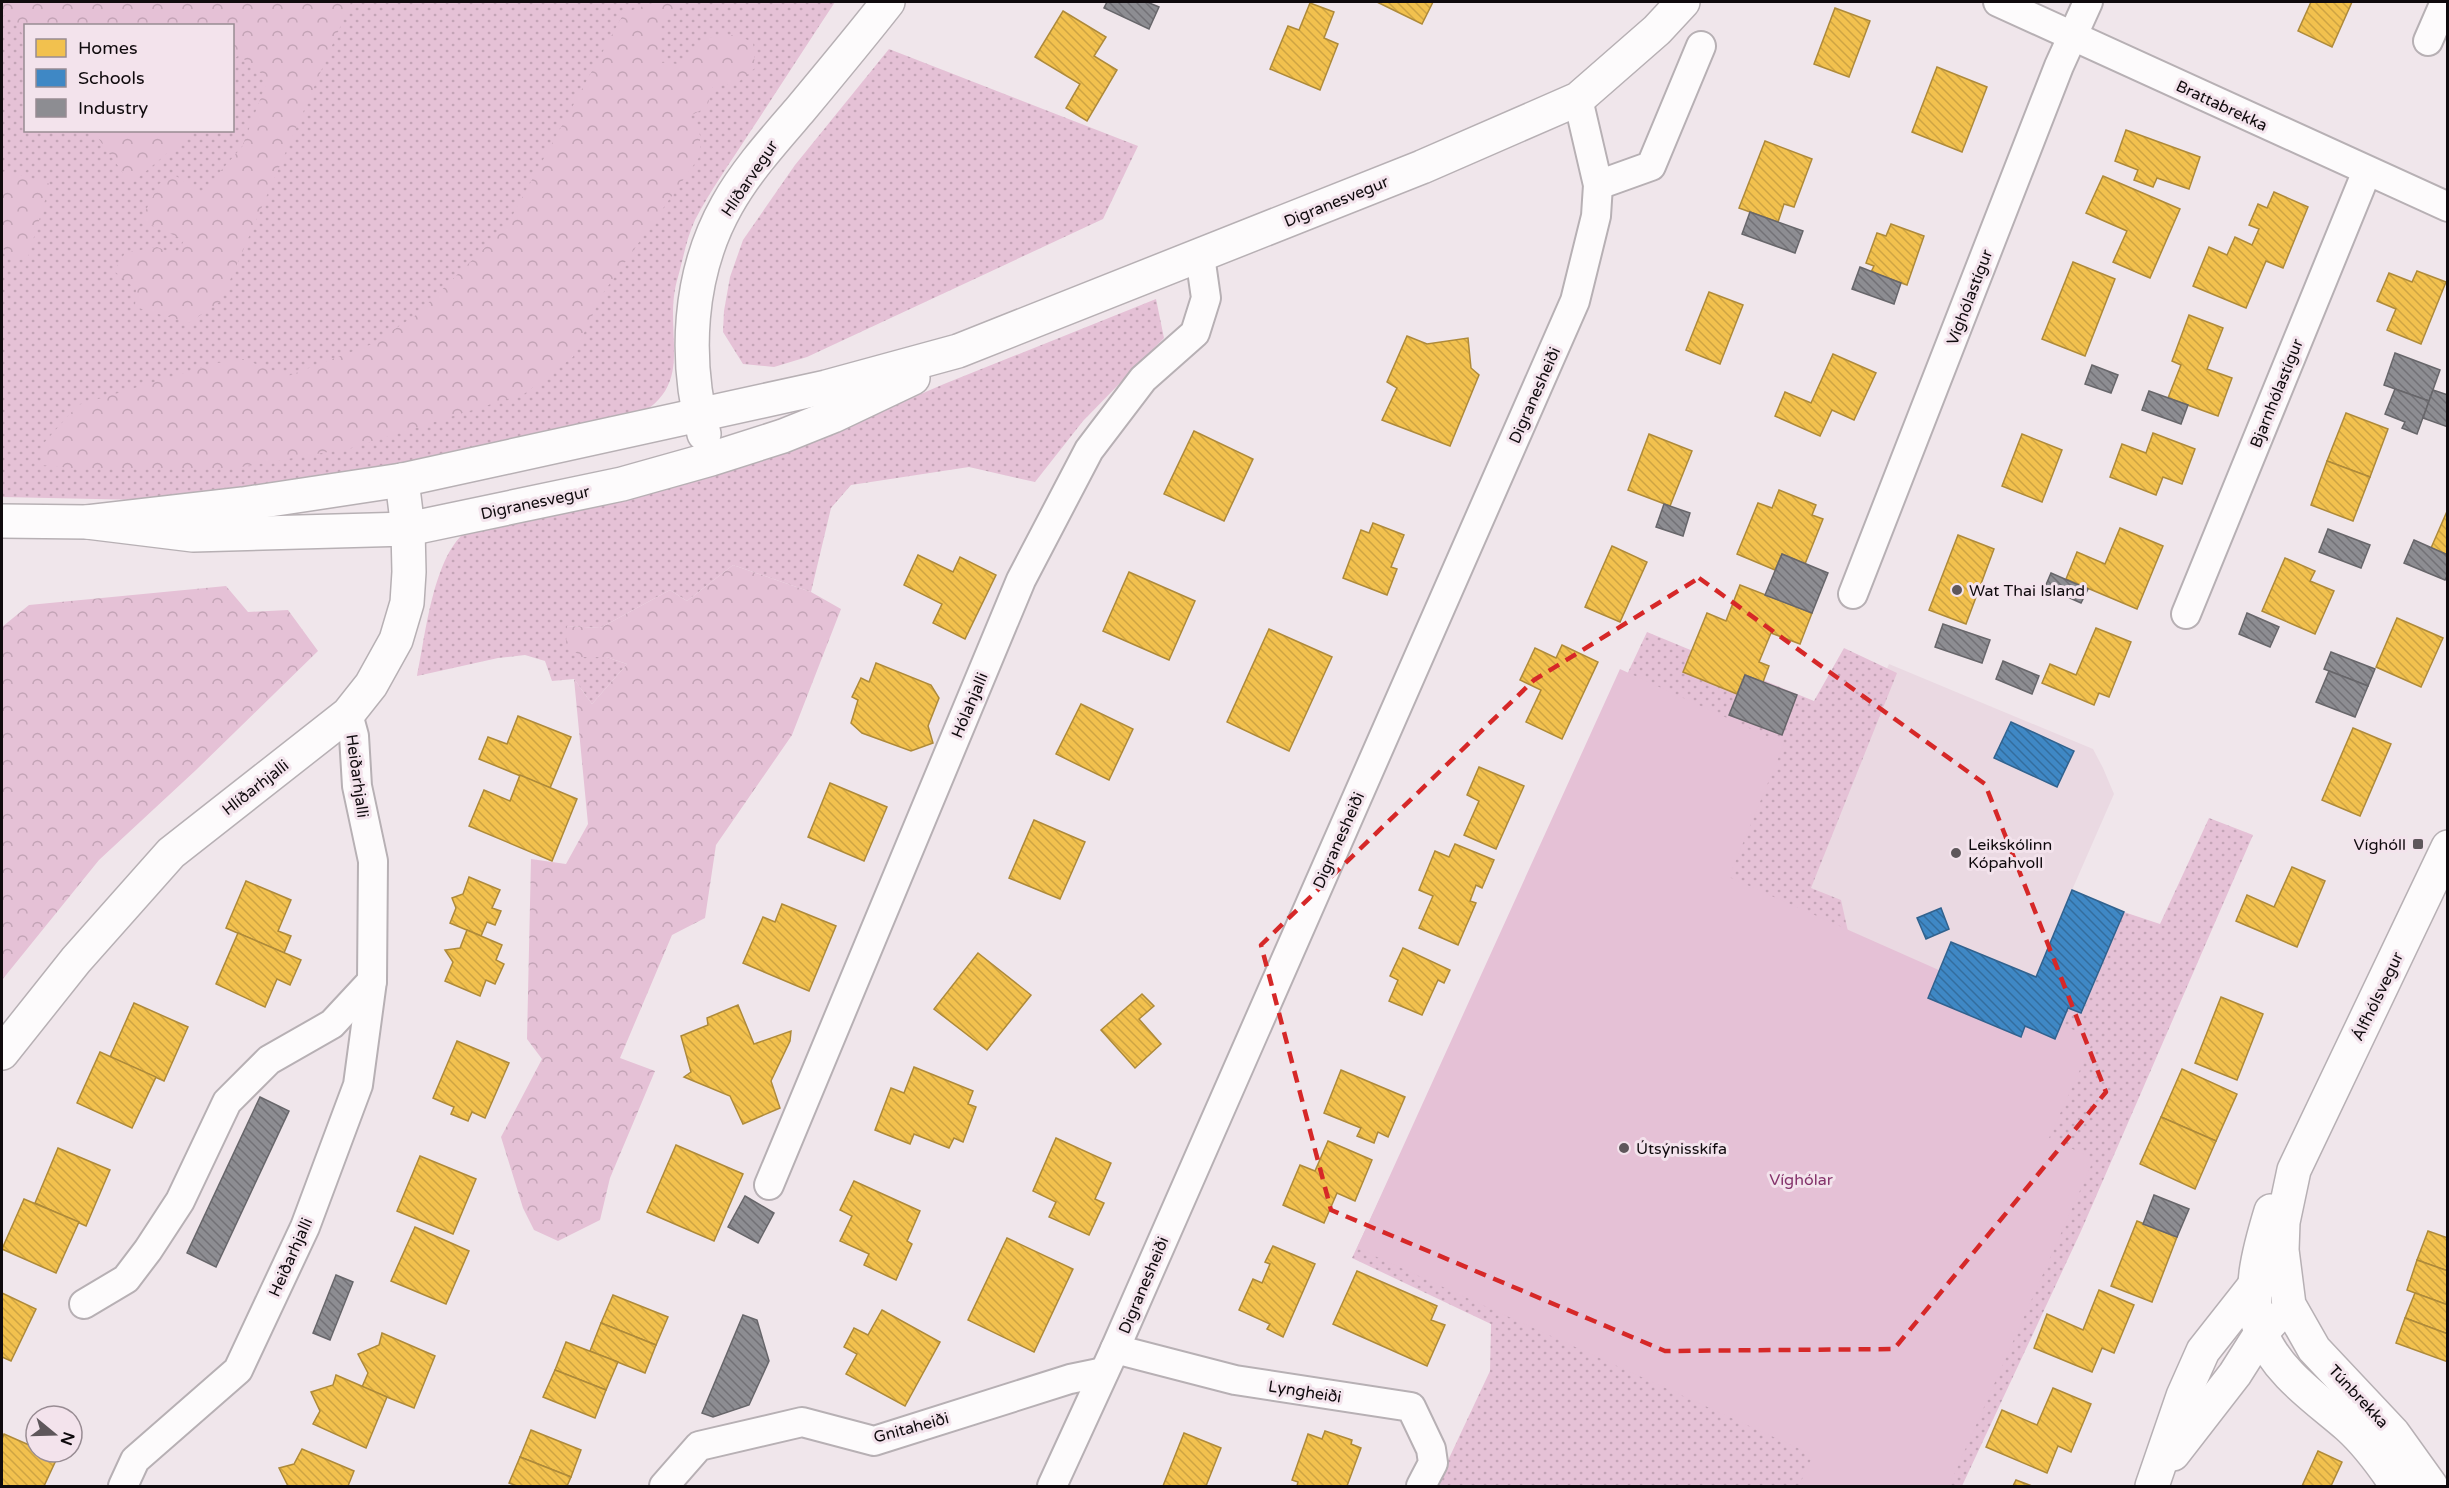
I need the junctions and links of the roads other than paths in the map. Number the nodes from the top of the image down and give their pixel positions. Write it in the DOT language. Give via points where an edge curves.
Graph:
graph roads {
  1 [pos="888,2"];
  2 [pos="1683,2"];
  3 [pos="1998,2"];
  4 [pos="2088,2"];
  5 [pos="2445,2"];
  6 [pos="2072,36"];
  7 [pos="2428,41"];
  8 [pos="1701,46"];
  9 [pos="1578,99"];
  10 [pos="2367,171"];
  11 [pos="1598,185"];
  12 [pos="2448,207"];
  13 [pos="1200,256"];
  14 [pos="958,351"];
  15 [pos="699,414"];
  16 [pos="711,459"];
  17 [pos="402,480"];
  18 [pos="2,521"];
  19 [pos="87,522"];
  20 [pos="408,529"];
  21 [pos="1853,594"];
  22 [pos="2186,614"];
  23 [pos="348,714"];
  24 [pos="2448,847"];
  25 [pos="372,981"];
  26 [pos="2,1053"];
  27 [pos="769,1185"];
  28 [pos="2276,1289"];
  29 [pos="84,1304"];
  30 [pos="2261,1333"];
  31 [pos="1110,1361"];
  32 [pos="2155,1480"];
  33 [pos="123,1486"];
  34 [pos="664,1486"];
  35 [pos="1052,1486"];
  36 [pos="1421,1486"];
  37 [pos="2397,1486"];
  38 [pos="2431,1486"];
  1 -- 15 [label="street, Hlíðarvegur" via="765,151 727,204 703,260 692,316"];
  2 -- 9 [label="street, Digranesvegur"];
  3 -- 6 [label="street, Brattabrekka"];
  4 -- 6 [label="street, Víghólastígur"];
  5 -- 7 [label="street"];
  6 -- 10 [label="street, Brattabrekka"];
  6 -- 21 [label="street, Víghólastígur"];
  8 -- 11 [label="street" via="1651,166"];
  9 -- 11 [label="street, Digranesheiði"];
  9 -- 13 [label="street, Digranesvegur"];
  10 -- 12 [label="street, Brattabrekka"];
  10 -- 22 [label="street, Bjarnhólastígur"];
  11 -- 31 [label="street, Digranesheiði" via="1596,216 1575,301"];
  13 -- 14 [label="street, Digranesvegur"];
  13 -- 27 [label="street, Hólahjalli" via="1206,298 1195,333 1143,379 1089,450 1021,580"];
  14 -- 15 [label="street, Digranesvegur" via="826,387"];
  14 -- 16 [label="street, Digranesvegur" via="900,386 833,416"];
  15 -- 16 [label="street, Hlíðarvegur"];
  15 -- 17 [label="street, Digranesvegur"];
  16 -- 20 [label="street, Digranesvegur" via="622,484"];
  17 -- 19 [label="street, Digranesvegur"];
  17 -- 20 [label="street, Hlíðarhjalli"];
  18 -- 19 [label="street, Digranesvegur"];
  19 -- 20 [label="street, Digranesvegur" via="193,535"];
  20 -- 23 [label="street, Hlíðarhjalli" via="408,594 396,640 371,685"];
  23 -- 25 [label="street, Heiðarhjalli" via="354,736 357,786 373,861"];
  23 -- 26 [label="street, Hlíðarhjalli" via="171,853 76,960"];
  24 -- 28 [label="street, Álfhólsvegur" via="2271,1212 2261,1248"];
  25 -- 29 [label="street" via="332,1024 269,1059 227,1102 180,1201 148,1250 126,1279"];
  25 -- 33 [label="street, Heiðarhjalli" via="358,1085 305,1227 238,1370 135,1460"];
  28 -- 30 [label="street, Álfhólsvegur" via="2255,1304"];
  28 -- 32 [label="street, Álfhólsvegur" via="2203,1351 2183,1396"];
  28 -- 38 [label="street, Túnbrekka" via="2314,1349 2393,1433"];
  30 -- 32 [label="street, Álfhólsvegur"];
  30 -- 37 [label="street, Túnbrekka" via="2288,1371 2349,1427"];
  31 -- 34 [label="street, Gnitaheiði" via="1070,1379 874,1441 802,1422 699,1446"];
  31 -- 35 [label="street, Digranesheiði"];
  31 -- 36 [label="street, Lyngheiði" via="1411,1407 1431,1449 1432,1463"];
}
